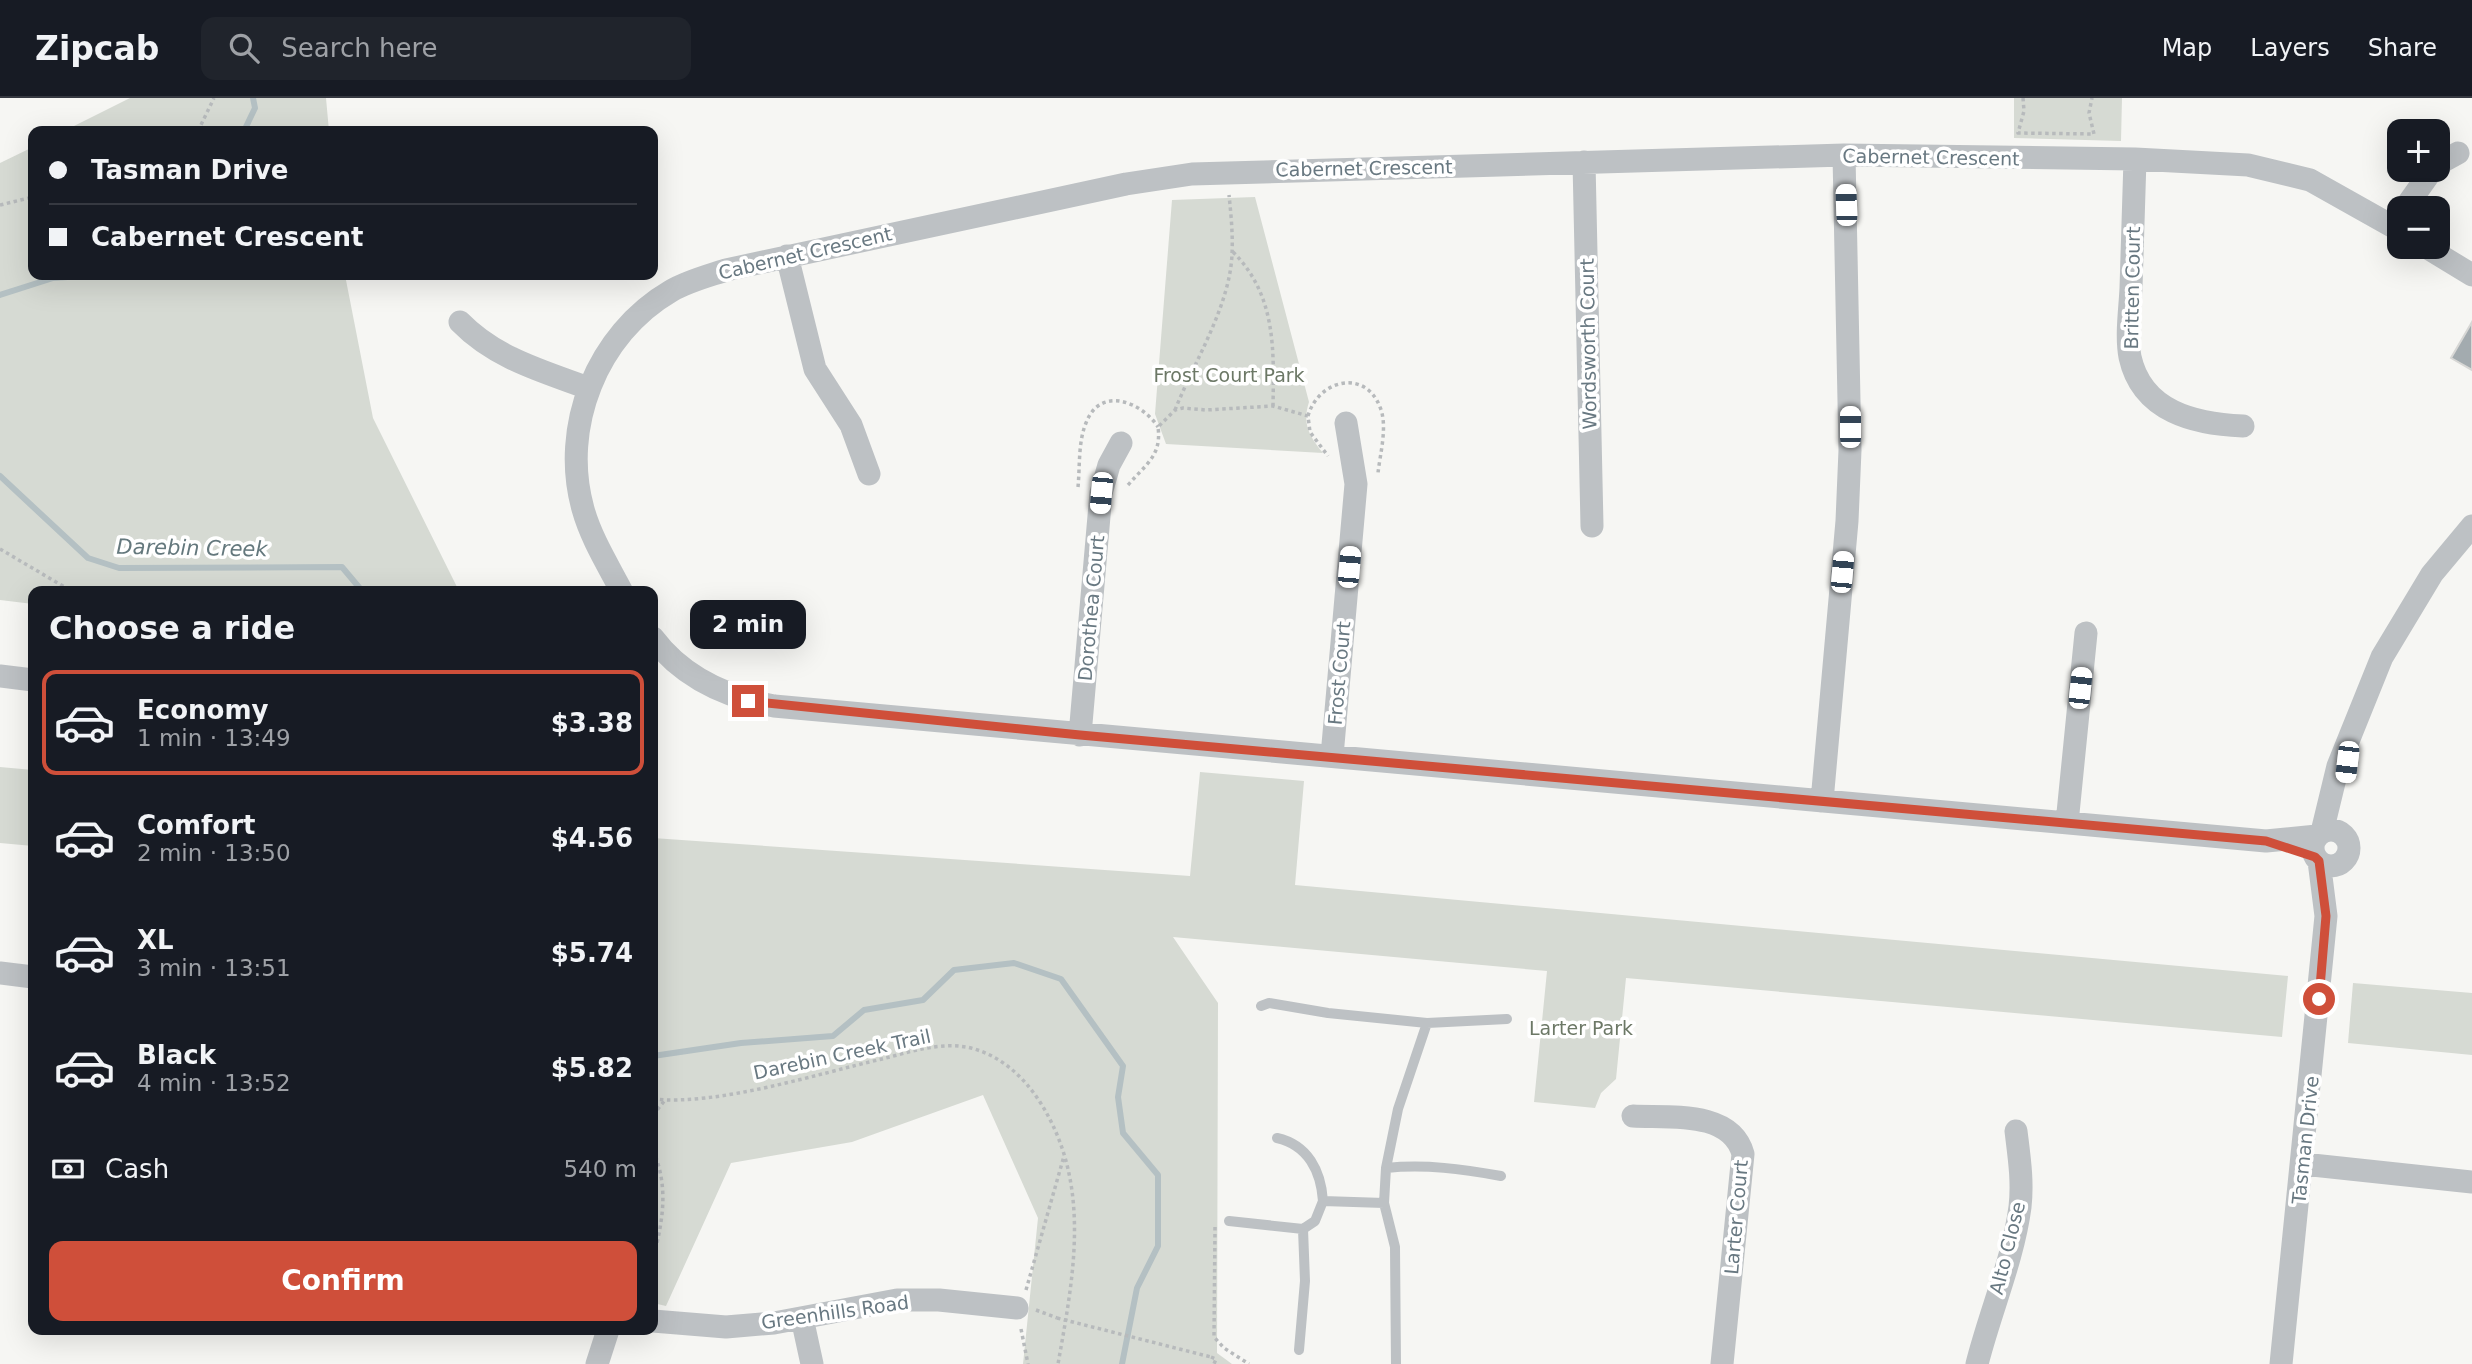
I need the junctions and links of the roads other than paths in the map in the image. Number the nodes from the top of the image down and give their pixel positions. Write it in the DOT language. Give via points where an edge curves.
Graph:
graph roads {
  1 [pos="1844,155"];
  2 [pos="2135,159"];
  3 [pos="1584,162"];
  4 [pos="2387,215"];
  5 [pos="787,256"];
  6 [pos="2446,259"];
  7 [pos="2472,275"];
  8 [pos="460,322"];
  9 [pos="589,388"];
  10 [pos="1346,423"];
  11 [pos="2243,426"];
  12 [pos="1121,443"];
  13 [pos="869,474"];
  14 [pos="1592,526"];
  15 [pos="2472,526"];
  16 [pos="619,586"];
  17 [pos="2086,632"];
  18 [pos="658,643"];
  19 [pos="0,676"];
  20 [pos="28,679"];
  21 [pos="1080,735"];
  22 [pos="1332,756"];
  23 [pos="1822,800"];
  24 [pos="2067,823"];
  25 [pos="2323,844"];
  26 [pos="2326,916"];
  27 [pos="0,973"];
  28 [pos="28,976"];
  29 [pos="1261,1006"];
  30 [pos="1507,1018"];
  31 [pos="1427,1023"];
  32 [pos="1633,1116"];
  33 [pos="2016,1130"];
  34 [pos="1277,1138"];
  35 [pos="2303,1164"];
  36 [pos="1386,1168"];
  37 [pos="1501,1176"];
  38 [pos="2472,1182"];
  39 [pos="1322,1201"];
  40 [pos="1384,1203"];
  41 [pos="1229,1221"];
  42 [pos="1303,1229"];
  43 [pos="1022,1307"];
  44 [pos="802,1318"];
  45 [pos="658,1322"];
  46 [pos="606,1335"];
  47 [pos="1299,1350"];
  48 [pos="597,1364"];
  49 [pos="812,1364"];
  50 [pos="1396,1364"];
  51 [pos="1722,1364"];
  52 [pos="1977,1364"];
  53 [pos="2281,1364"];
  1 -- 2 [label="street, Cabernet Crescent"];
  1 -- 3 [label="street, Cabernet Crescent"];
  1 -- 23 [label="street" via="1850,450"];
  2 -- 4 [label="street, Cabernet Crescent" via="2248,165 2284,172"];
  2 -- 11 [label="street, Britten Court" via="2129,339 2135,372 2144,390 2160,405 2206,424"];
  3 -- 5 [label="street, Cabernet Crescent" via="1229,171 1156,178"];
  3 -- 14 [label="street, Wordsworth Court"];
  5 -- 9 [label="street, Cabernet Crescent" via="726,270 671,291 627,327"];
  5 -- 13 [label="street" via="815,369 851,425"];
  6 -- 7 [label="street"];
  8 -- 9 [label="street" via="488,347 513,360"];
  9 -- 16 [label="street, Cabernet Crescent" via="576,453 578,480 593,535"];
  10 -- 22 [label="street, Frost Court" via="1356,484"];
  12 -- 21 [label="street, Dorothea Court" via="1101,493"];
  15 -- 25 [label="street, Tasman Drive" via="2432,574 2393,636 2369,687 2350,743 2340,802"];
  17 -- 24 [label="street"];
  18 -- 21 [label="street" via="681,668 748,701"];
  19 -- 20 [label="street"];
  21 -- 22 [label="street"];
  22 -- 23 [label="street"];
  23 -- 24 [label="street"];
  24 -- 25 [label="street"];
  25 -- 26 [label="street, Tasman Drive"];
  25 -- 26 [label="street, Tasman Drive" via="2328,866 2342,862"];
  26 -- 35 [label="street, Tasman Drive"];
  27 -- 28 [label="street"];
  29 -- 31 [label="lane" via="1269,1003"];
  30 -- 31 [label="lane"];
  31 -- 36 [label="lane" via="1398,1109"];
  32 -- 51 [label="street, Larter Court" via="1710,1122 1728,1130 1740,1143 1743,1154"];
  33 -- 52 [label="street, Alto Close" via="2020,1206"];
  34 -- 39 [label="lane" via="1304,1150 1321,1184"];
  35 -- 38 [label="street"];
  35 -- 53 [label="street, Tasman Drive"];
  36 -- 37 [label="lane" via="1454,1167"];
  36 -- 40 [label="lane"];
  39 -- 40 [label="lane"];
  39 -- 42 [label="lane" via="1315,1221"];
  40 -- 50 [label="lane" via="1395,1247"];
  41 -- 42 [label="lane"];
  42 -- 47 [label="lane" via="1306,1281"];
  43 -- 44 [label="street, Greenhills Road" via="897,1300"];
  44 -- 45 [label="street, Greenhills Road" via="726,1327"];
  44 -- 49 [label="street"];
  46 -- 48 [label="street"];
}
